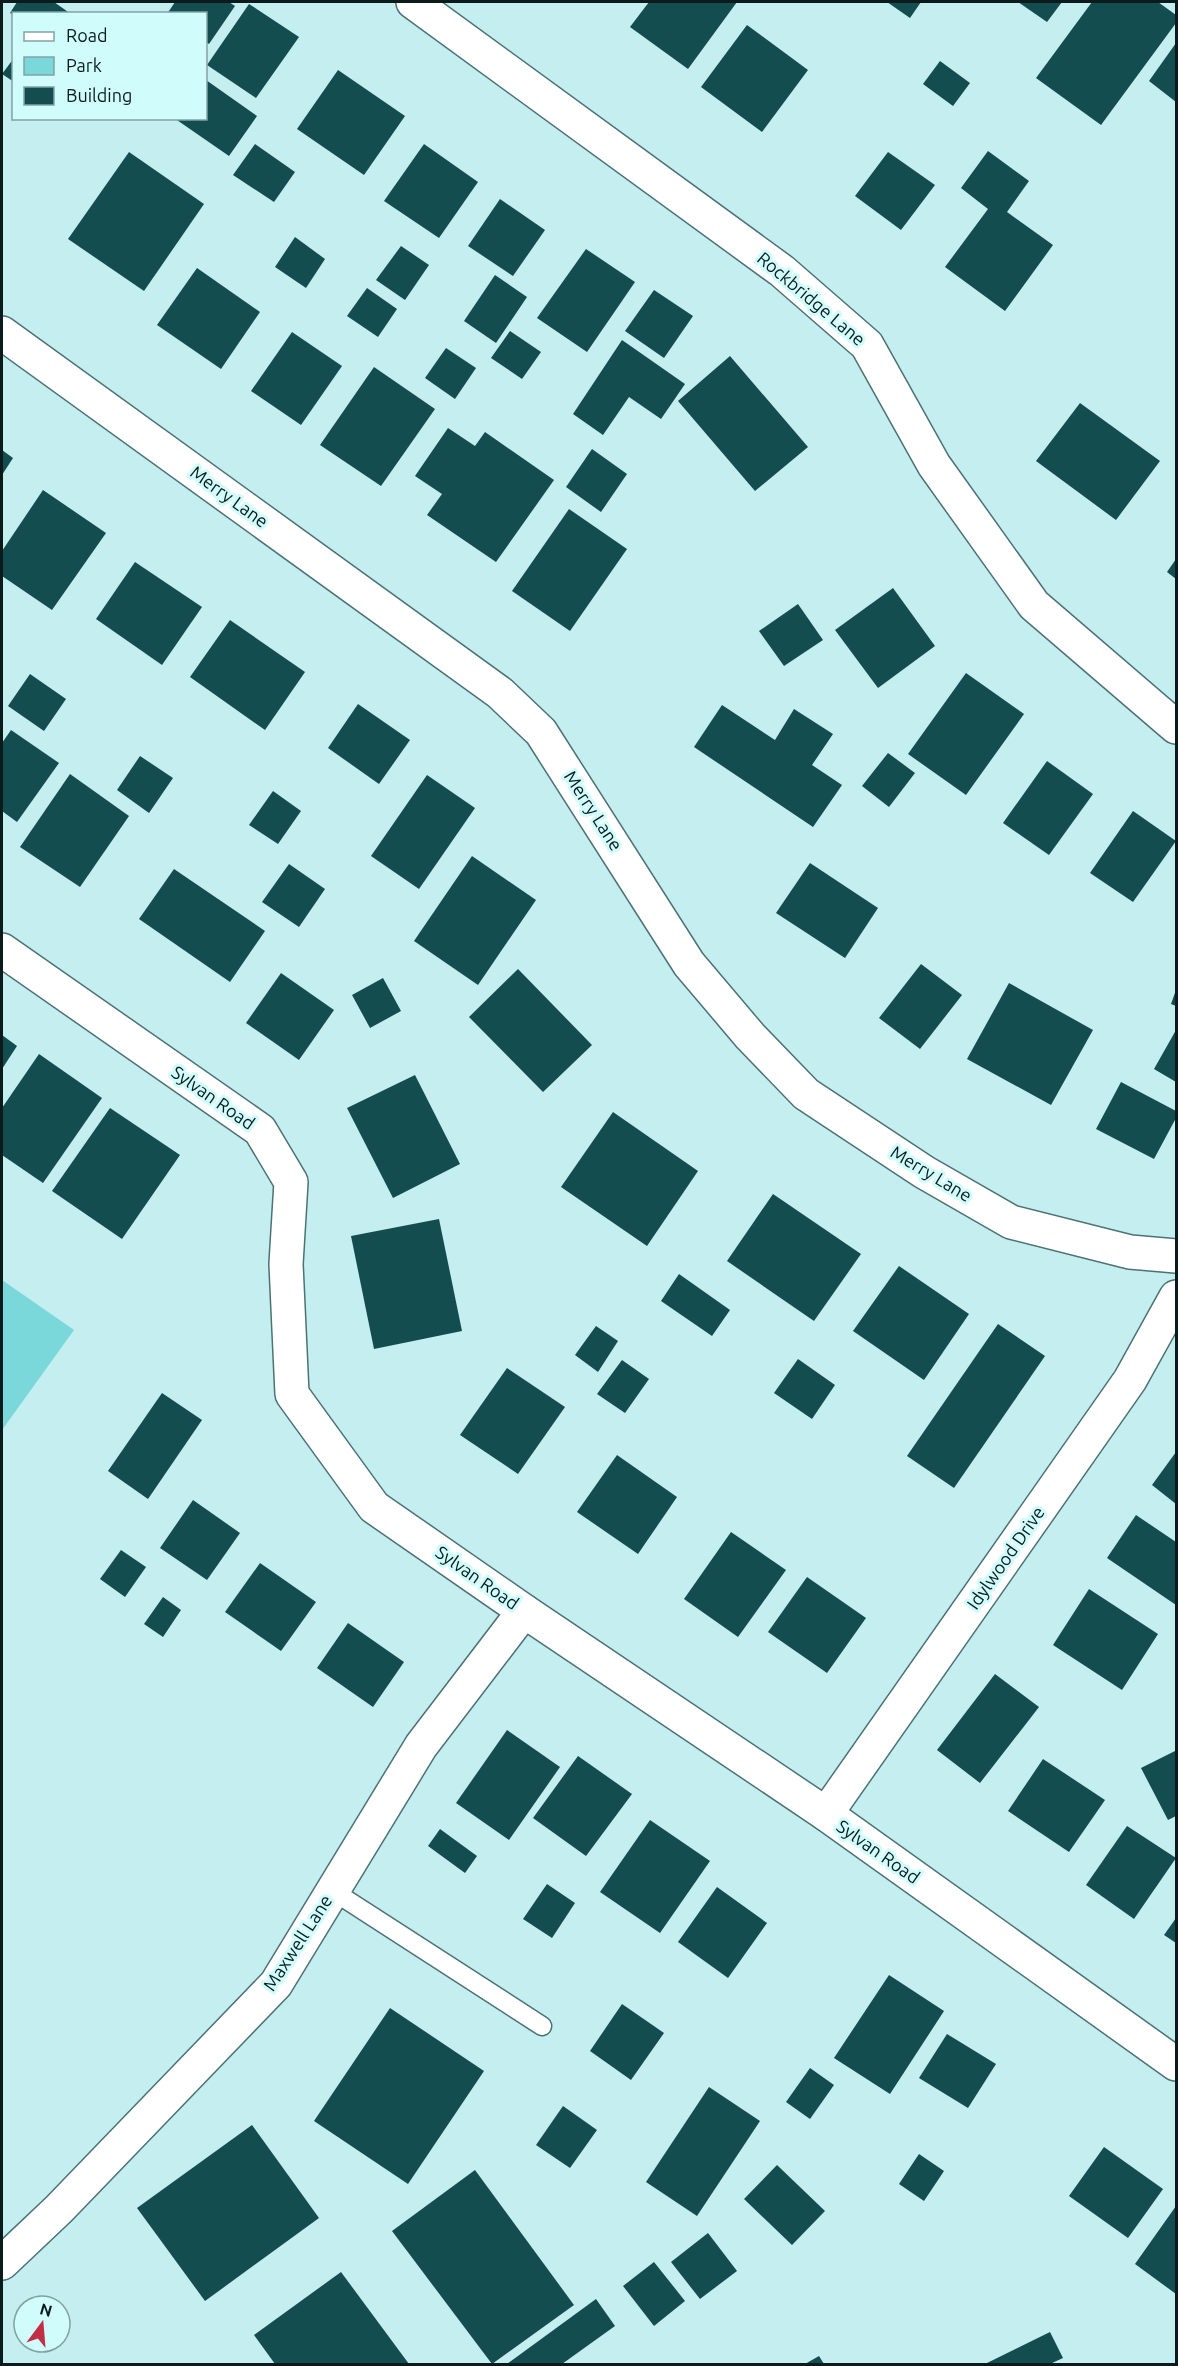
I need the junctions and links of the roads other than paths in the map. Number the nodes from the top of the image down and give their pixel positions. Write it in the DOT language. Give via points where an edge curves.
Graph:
graph roads {
  1 [pos="413,2"];
  2 [pos="2,333"];
  3 [pos="1176,727"];
  4 [pos="2,950"];
  5 [pos="1176,1256"];
  6 [pos="1176,1297"];
  7 [pos="524,1611"];
  8 [pos="826,1814"];
  9 [pos="333,1891"];
  10 [pos="542,2026"];
  11 [pos="1176,2064"];
  12 [pos="2,2263"];
  1 -- 3 [label="street, Rockbridge Lane" via="783,271 867,345 934,465 1034,605"];
  2 -- 5 [label="street, Merry Lane" via="508,701 541,732 689,964 806,1094 924,1172 1011,1222 1130,1252"];
  4 -- 7 [label="street, Sylvan Road" via="260,1131 291,1182 286,1263 292,1394 374,1507"];
  6 -- 8 [label="street, Idylwood Drive" via="1131,1380"];
  7 -- 8 [label="street, Sylvan Road"];
  7 -- 9 [label="street, Maxwell Lane" via="421,1746"];
  8 -- 11 [label="street, Sylvan Road"];
  9 -- 10 [label="lane"];
  9 -- 12 [label="street, Maxwell Lane" via="276,1984"];
}
